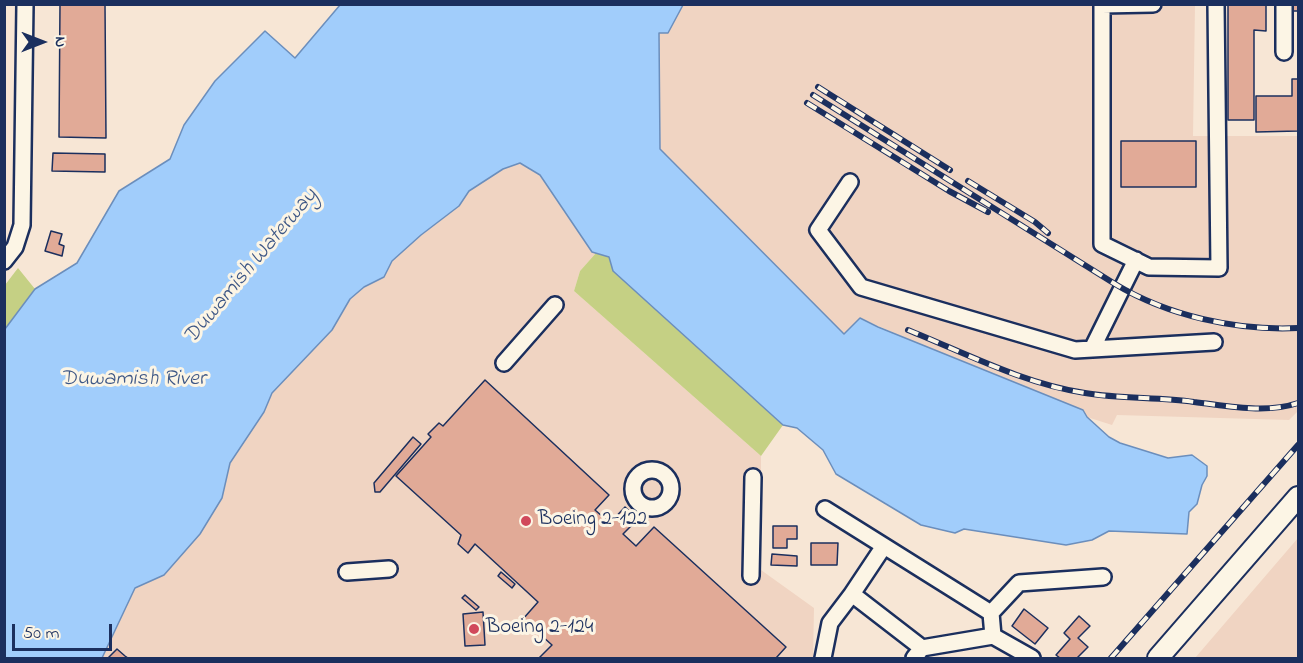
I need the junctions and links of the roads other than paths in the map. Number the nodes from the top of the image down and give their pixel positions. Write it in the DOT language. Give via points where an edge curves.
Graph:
graph roads {
  1 [pos="25,4"];
  2 [pos="1153,4"];
  3 [pos="1216,4"];
  4 [pos="1284,4"];
  5 [pos="1284,52"];
  6 [pos="850,182"];
  7 [pos="1136,260"];
  8 [pos="4,261"];
  9 [pos="555,305"];
  10 [pos="1214,342"];
  11 [pos="1092,349"];
  12 [pos="504,363"];
  13 [pos="753,477"];
  14 [pos="1299,497"];
  15 [pos="825,509"];
  16 [pos="884,546"];
  17 [pos="389,569"];
  18 [pos="347,572"];
  19 [pos="751,576"];
  20 [pos="1103,577"];
  21 [pos="852,594"];
  22 [pos="991,613"];
  23 [pos="993,636"];
  24 [pos="918,653"];
  25 [pos="823,658"];
  26 [pos="1032,658"];
  27 [pos="1158,658"];
  1 -- 8 [label="street" via="22,225 15,247"];
  2 -- 7 [label="street" via="1102,5 1102,244"];
  3 -- 7 [label="street" via="1219,268 1149,267"];
  4 -- 5 [label="street"];
  6 -- 11 [label="street" via="818,230 861,287 1075,350"];
  7 -- 11 [label="street"];
  9 -- 12 [label="street"];
  10 -- 11 [label="street"];
  13 -- 19 [label="street"];
  14 -- 27 [label="main road"];
  15 -- 16 [label="street"];
  16 -- 21 [label="street"];
  16 -- 22 [label="street"];
  17 -- 18 [label="street"];
  20 -- 22 [label="street" via="1019,583"];
  21 -- 24 [label="street"];
  21 -- 25 [label="street" via="830,623"];
  22 -- 23 [label="street"];
  23 -- 24 [label="street"];
  23 -- 26 [label="street"];
}
